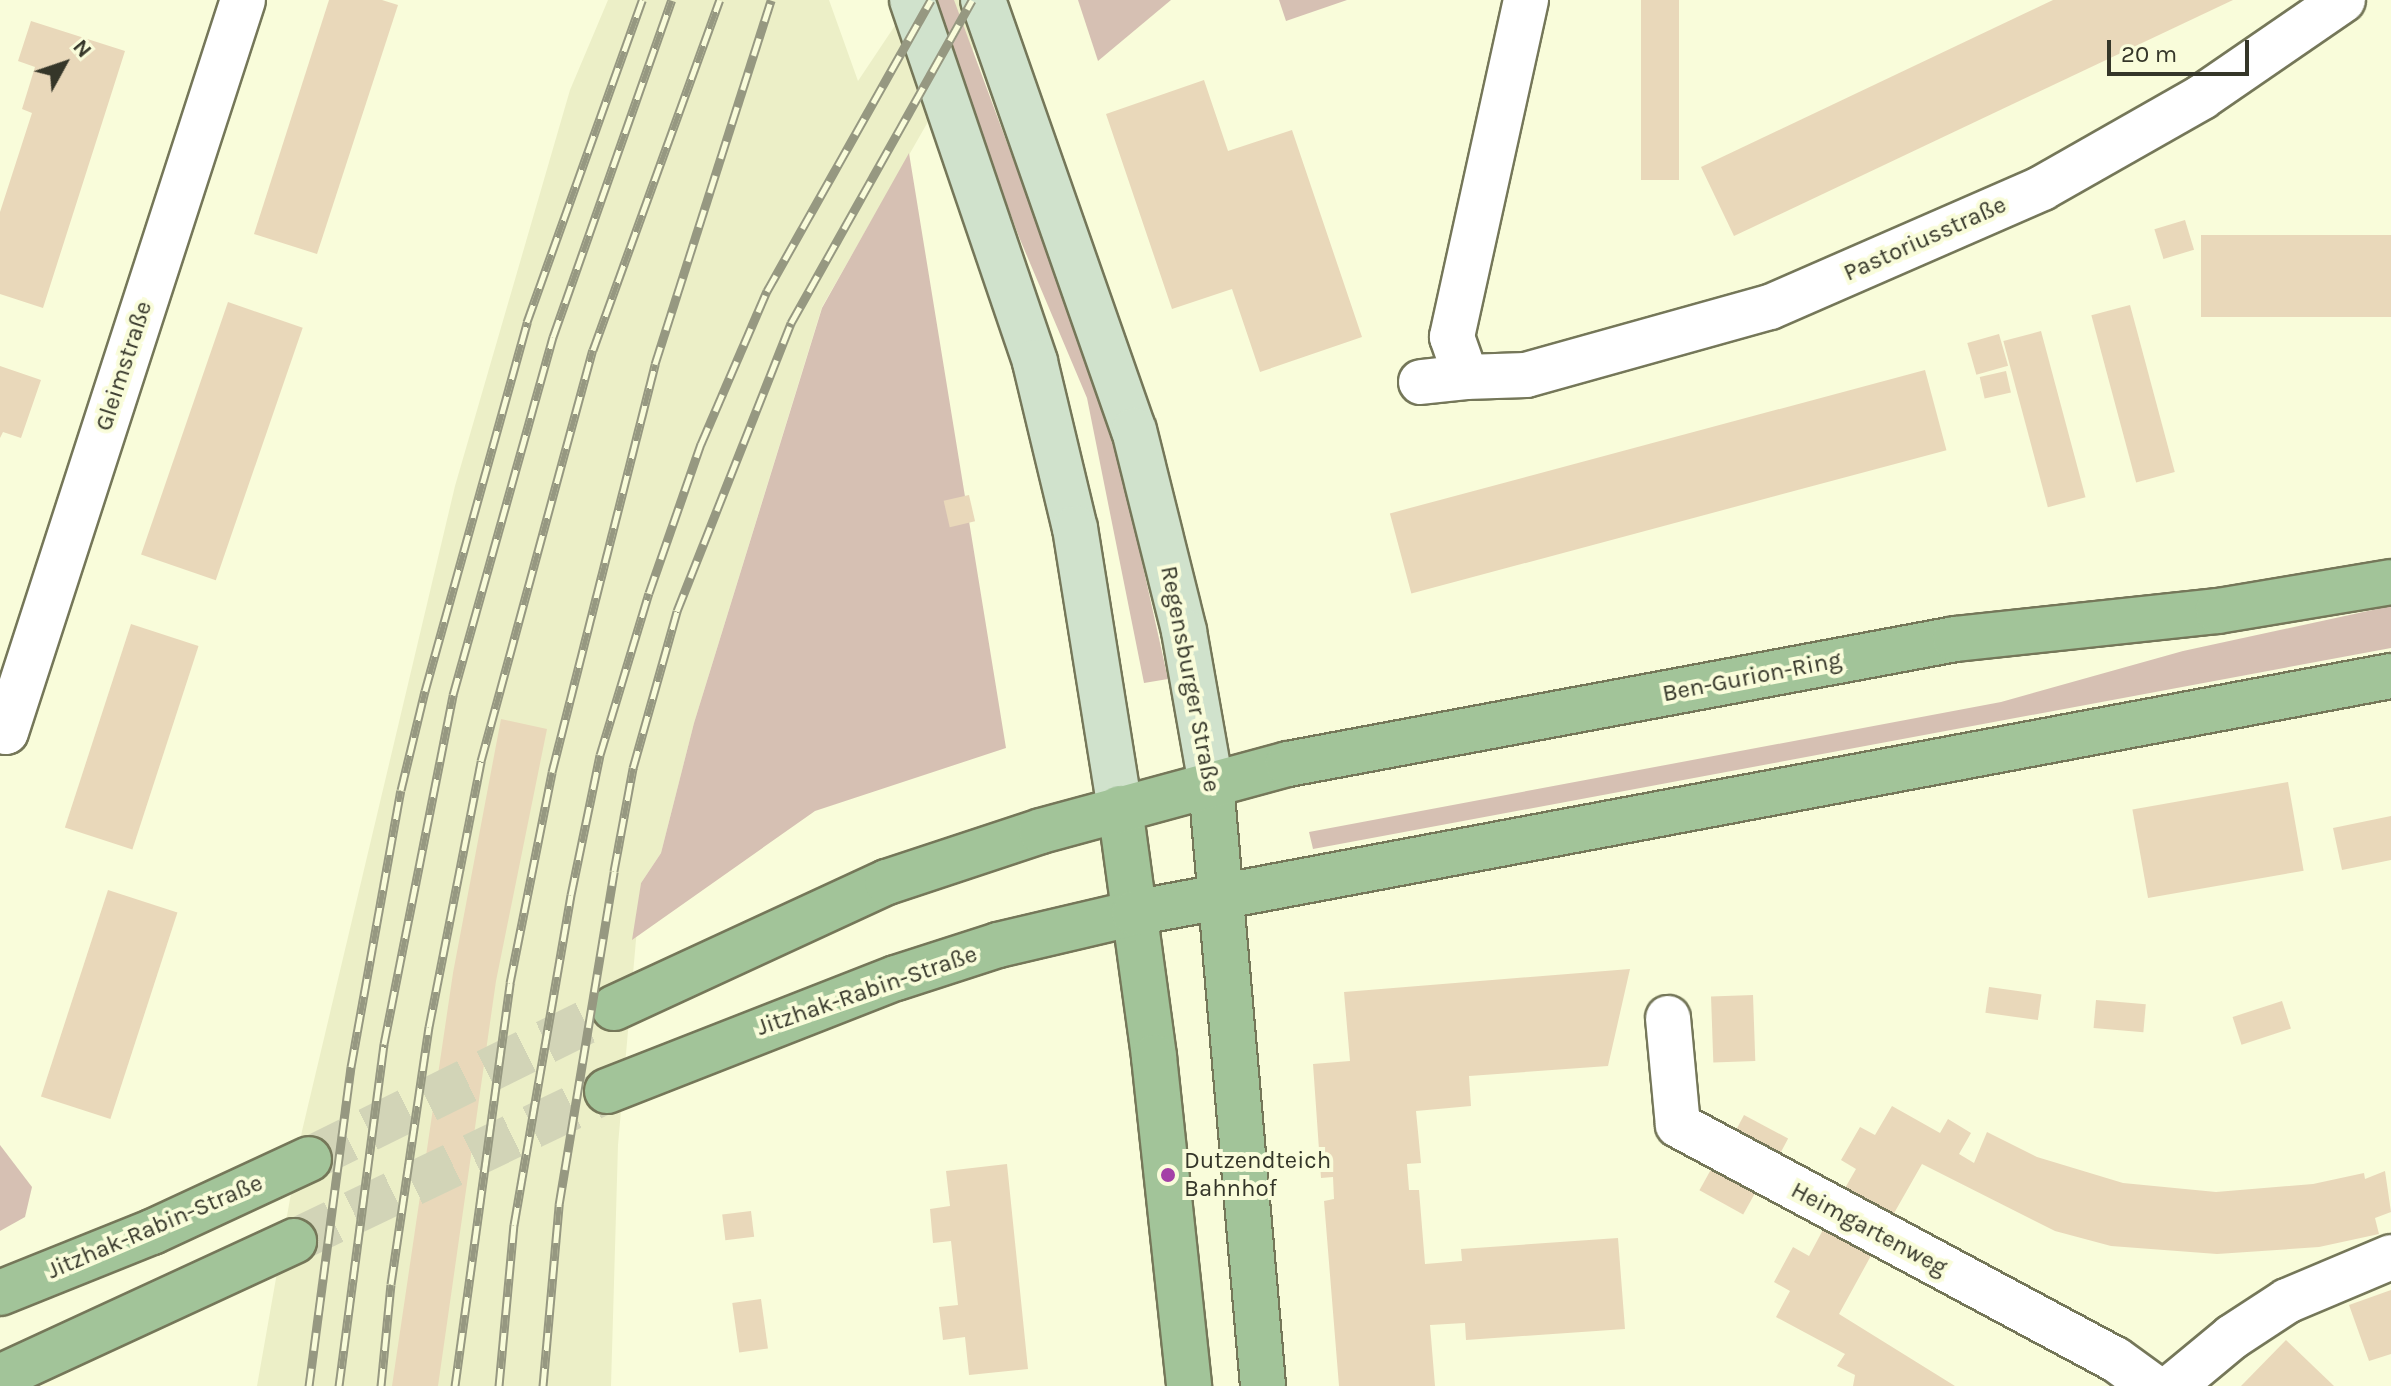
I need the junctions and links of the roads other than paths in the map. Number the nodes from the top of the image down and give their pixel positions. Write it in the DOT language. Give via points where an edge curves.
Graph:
graph roads {
  1 [pos="243,0"];
  2 [pos="912,0"];
  3 [pos="983,0"];
  4 [pos="1526,0"];
  5 [pos="2343,0"];
  6 [pos="1466,377"];
  7 [pos="1421,382"];
  8 [pos="2391,582"];
  9 [pos="2391,676"];
  10 [pos="2,740"];
  11 [pos="1211,784"];
  12 [pos="1120,808"];
  13 [pos="1224,896"];
  14 [pos="1134,913"];
  15 [pos="614,1008"];
  16 [pos="1668,1018"];
  17 [pos="607,1091"];
  18 [pos="309,1159"];
  19 [pos="294,1241"];
  20 [pos="2391,1257"];
  21 [pos="0,1293"];
  22 [pos="0,1377"];
  23 [pos="1189,1386"];
  24 [pos="1263,1386"];
  25 [pos="2152,1386"];
  26 [pos="2173,1386"];
  1 -- 10 [label="street, Gleimstraße"];
  2 -- 12 [label="main road" via="1004,258 1039,375 1075,528"];
  3 -- 11 [label="main road, Regensburger Straße" via="1134,430 1184,631"];
  4 -- 6 [label="street" via="1452,337"];
  5 -- 6 [label="street, Pastoriusstraße" via="2202,97 2042,188 1770,307 1526,375"];
  6 -- 7 [label="street, Pastoriusstraße"];
  8 -- 11 [label="main road, Ben-Gurion-Ring" via="2218,611 1919,645 1311,760"];
  9 -- 13 [label="main road"];
  11 -- 12 [label="main road, Ben-Gurion-Ring"];
  11 -- 13 [label="main road, Regensburger Straße"];
  12 -- 14 [label="main road"];
  12 -- 15 [label="main road" via="887,882"];
  13 -- 14 [label="main road"];
  13 -- 24 [label="main road, Regensburger Straße"];
  14 -- 17 [label="main road, Jitzhak-Rabin-Straße" via="998,945 896,978"];
  14 -- 23 [label="main road"];
  16 -- 25 [label="street, Heimgartenweg" via="1678,1125 2115,1359"];
  18 -- 21 [label="main road, Jitzhak-Rabin-Straße" via="152,1232"];
  19 -- 22 [label="main road"];
  20 -- 26 [label="street" via="2287,1301 2232,1337"];
}
